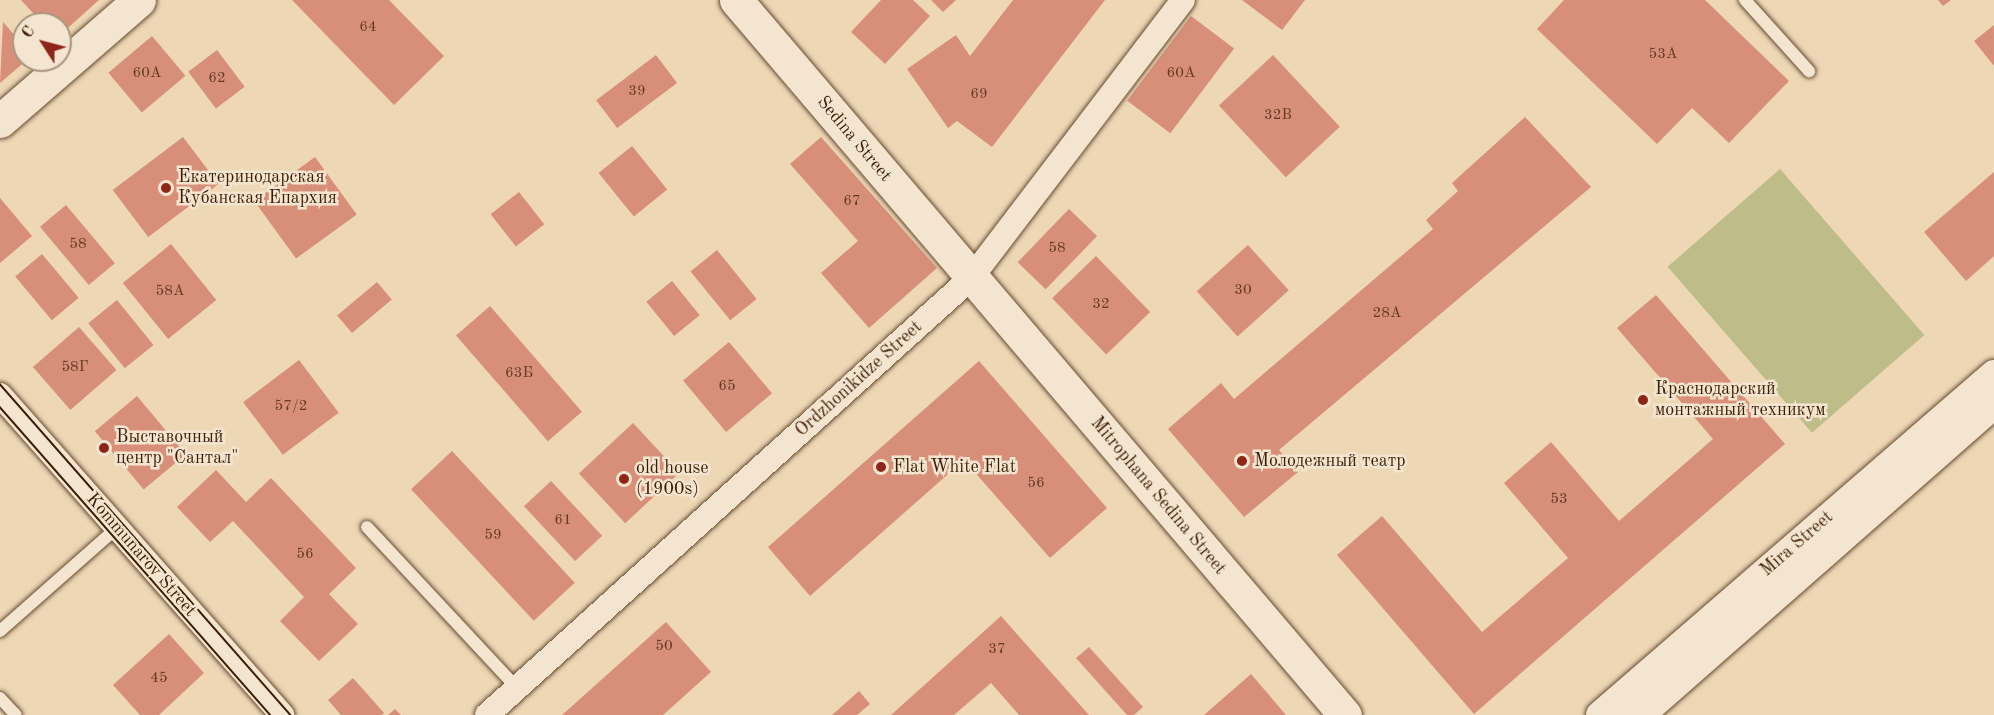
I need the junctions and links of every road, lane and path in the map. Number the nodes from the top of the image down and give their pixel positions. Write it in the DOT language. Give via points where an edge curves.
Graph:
graph roads {
  1 [pos="139,0"];
  2 [pos="736,0"];
  3 [pos="1183,0"];
  4 [pos="1746,0"];
  5 [pos="1809,71"];
  6 [pos="0,121"];
  7 [pos="972,277"];
  8 [pos="1994,374"];
  9 [pos="0,395"];
  10 [pos="1994,401"];
  11 [pos="367,527"];
  12 [pos="117,528"];
  13 [pos="0,631"];
  14 [pos="516,687"];
  15 [pos="0,698"];
  16 [pos="16,715"];
  17 [pos="282,715"];
  18 [pos="487,715"];
  19 [pos="1345,715"];
  20 [pos="1600,715"];
  21 [pos="1636,715"];
  1 -- 6 [label="main road"];
  2 -- 7 [label="main road, Sedina Street"];
  3 -- 7 [label="street, Ordzhonikidze Street"];
  4 -- 5 [label="lane"];
  7 -- 14 [label="street, Ordzhonikidze Street"];
  7 -- 19 [label="main road, Mitrophana Sedina Street"];
  8 -- 20 [label="street, Mira Street"];
  9 -- 12 [label="street, Kommunarov Street"];
  10 -- 21 [label="main road, Mira Street"];
  11 -- 14 [label="lane"];
  12 -- 13 [label="lane"];
  12 -- 17 [label="street, Kommunarov Street"];
  14 -- 18 [label="street, Ordzhonikidze Street"];
  15 -- 16 [label="lane"];
}
